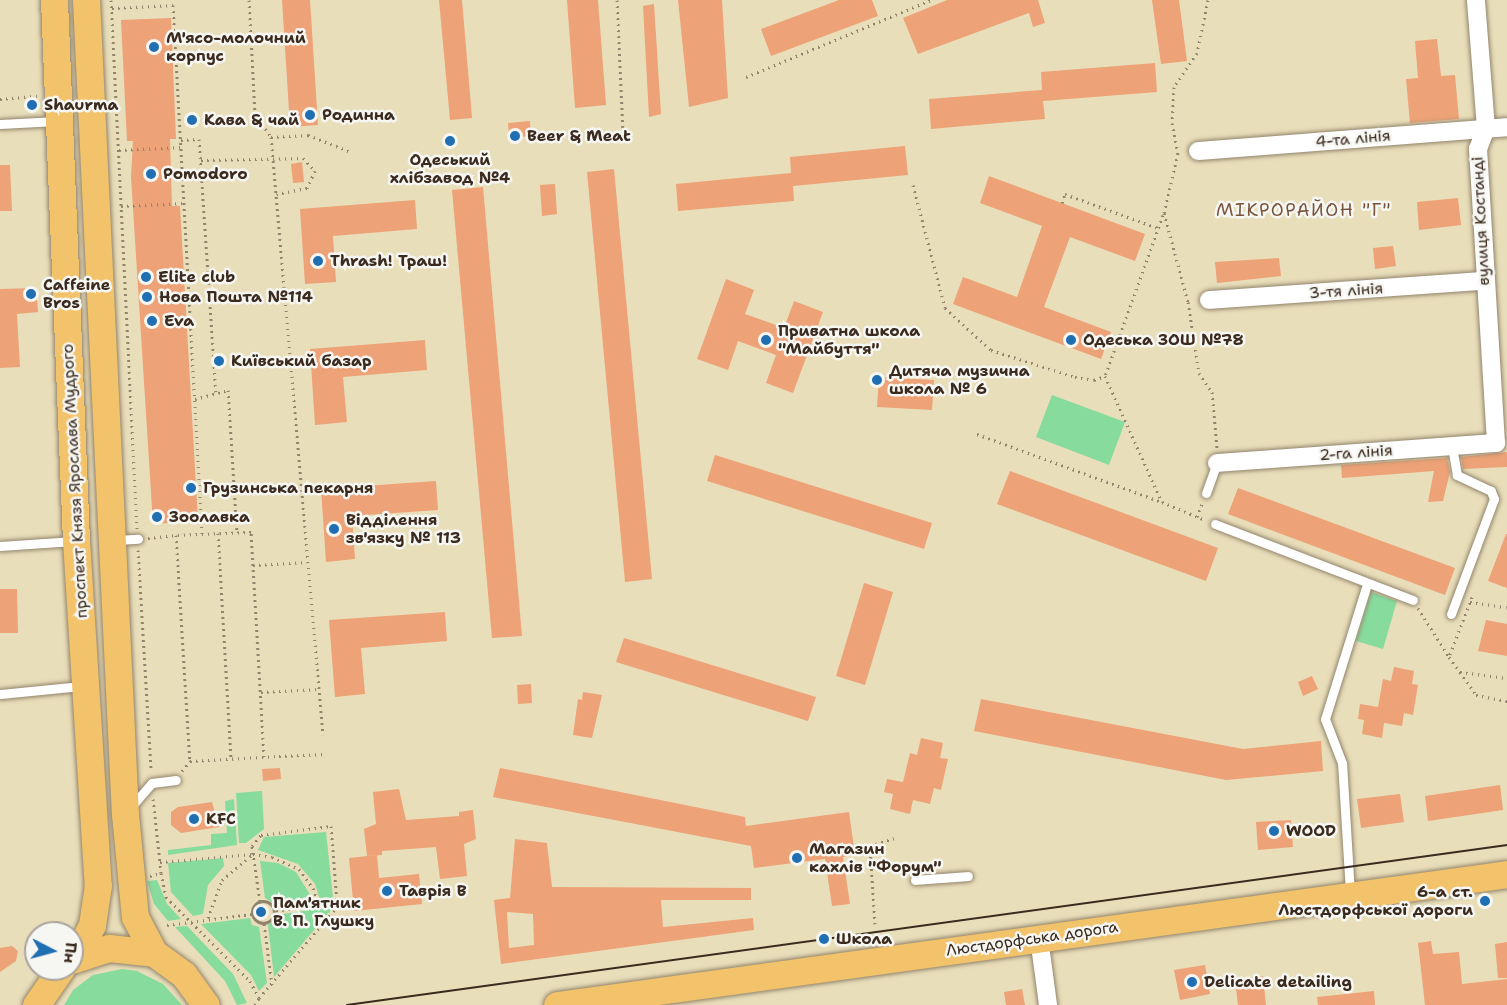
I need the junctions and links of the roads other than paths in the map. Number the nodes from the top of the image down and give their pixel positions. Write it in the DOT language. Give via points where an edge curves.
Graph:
graph roads {
  1 [pos="54,0"];
  2 [pos="86,0"];
  3 [pos="1476,0"];
  4 [pos="59,108"];
  5 [pos="0,124"];
  6 [pos="1507,127"];
  7 [pos="1486,128"];
  8 [pos="1198,151"];
  9 [pos="1484,281"];
  10 [pos="1209,300"];
  11 [pos="1496,443"];
  12 [pos="1452,446"];
  13 [pos="1217,463"];
  14 [pos="1206,493"];
  15 [pos="1215,524"];
  16 [pos="138,539"];
  17 [pos="76,540"];
  18 [pos="110,540"];
  19 [pos="0,546"];
  20 [pos="1367,584"];
  21 [pos="1413,600"];
  22 [pos="1451,614"];
  23 [pos="85,686"];
  24 [pos="0,694"];
  25 [pos="176,780"];
  26 [pos="125,814"];
  27 [pos="1507,874"];
  28 [pos="968,876"];
  29 [pos="915,880"];
  30 [pos="1350,895"];
  31 [pos="84,938"];
  32 [pos="1039,938"];
  33 [pos="154,953"];
  34 [pos="84,957"];
  35 [pos="55,981"];
  36 [pos="36,1005"];
  37 [pos="206,1005"];
  38 [pos="557,1005"];
  39 [pos="1048,1005"];
  1 -- 4 [label="main road, проспект Князя Ярослава Мудрого"];
  2 -- 18 [label="main road, проспект Князя Ярослава Мудрого"];
  3 -- 7 [label="street, вулиця Костанді"];
  4 -- 5 [label="lane"];
  4 -- 17 [label="main road, проспект Князя Ярослава Мудрого"];
  6 -- 7 [label="street, 4-та лінія"];
  7 -- 8 [label="street, 4-та лінія"];
  7 -- 9 [label="street, вулиця Костанді" via="1478,149"];
  9 -- 10 [label="street, 3-тя лінія"];
  9 -- 11 [label="street, вулиця Костанді"];
  11 -- 12 [label="street, 2-га лінія"];
  12 -- 13 [label="street, 2-га лінія"];
  12 -- 22 [label="lane" via="1457,475 1491,491 1494,499"];
  13 -- 14 [label="lane"];
  15 -- 20 [label="lane"];
  16 -- 18 [label="lane"];
  17 -- 19 [label="lane"];
  17 -- 23 [label="main road, проспект Князя Ярослава Мудрого"];
  18 -- 26 [label="main road, проспект Князя Ярослава Мудрого"];
  20 -- 21 [label="lane"];
  20 -- 30 [label="lane" via="1325,719 1342,763"];
  23 -- 24 [label="lane"];
  23 -- 31 [label="main road, проспект Князя Ярослава Мудрого" via="98,890 92,925"];
  25 -- 26 [label="lane" via="152,783"];
  26 -- 33 [label="main road, проспект Князя Ярослава Мудрого" via="135,917"];
  27 -- 30 [label="main road, Люстдорфська дорога"];
  28 -- 29 [label="lane"];
  30 -- 32 [label="main road, Люстдорфська дорога"];
  32 -- 38 [label="main road, Люстдорфська дорога"];
  32 -- 39 [label="street"];
  33 -- 34 [label="main road" via="109,948"];
  33 -- 37 [label="main road" via="184,975"];
  35 -- 36 [label="main road, проспект Князя Ярослава Мудрого"];
}
